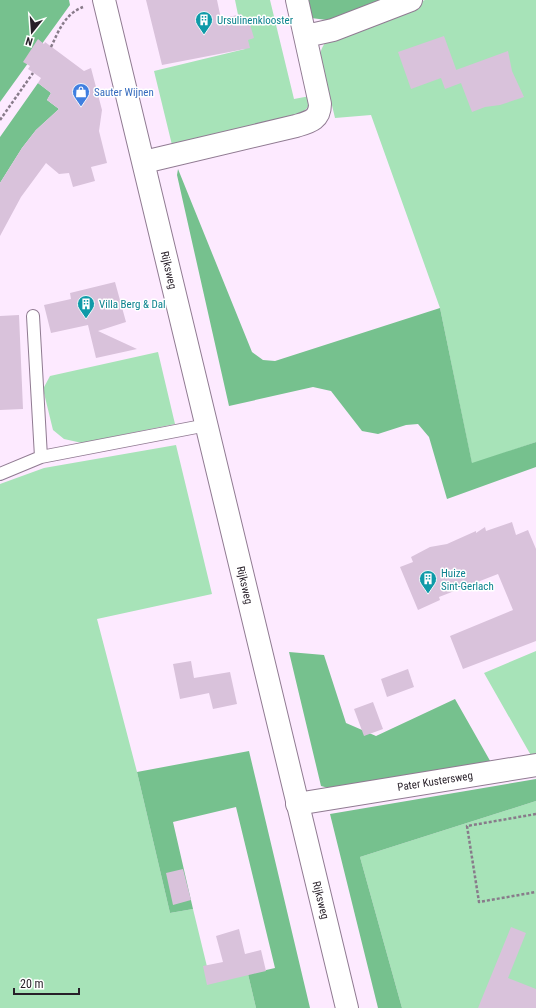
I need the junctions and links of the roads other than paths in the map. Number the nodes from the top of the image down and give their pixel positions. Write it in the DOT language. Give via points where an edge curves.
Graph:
graph roads {
  1 [pos="297,0"];
  2 [pos="411,0"];
  3 [pos="94,3"];
  4 [pos="306,36"];
  5 [pos="144,162"];
  6 [pos="33,316"];
  7 [pos="207,425"];
  8 [pos="41,457"];
  9 [pos="0,474"];
  10 [pos="536,765"];
  11 [pos="297,804"];
  12 [pos="347,1008"];
  1 -- 4 [label="main road"];
  2 -- 4 [label="main road" via="333,30"];
  3 -- 5 [label="main road, Rijksweg"];
  4 -- 5 [label="main road" via="320,104 316,118 296,126"];
  5 -- 7 [label="main road, Rijksweg"];
  6 -- 8 [label="lane"];
  7 -- 8 [label="lane"];
  7 -- 11 [label="main road, Rijksweg"];
  8 -- 9 [label="lane"];
  10 -- 11 [label="main road, Pater Kustersweg"];
  11 -- 12 [label="main road, Rijksweg"];
}
